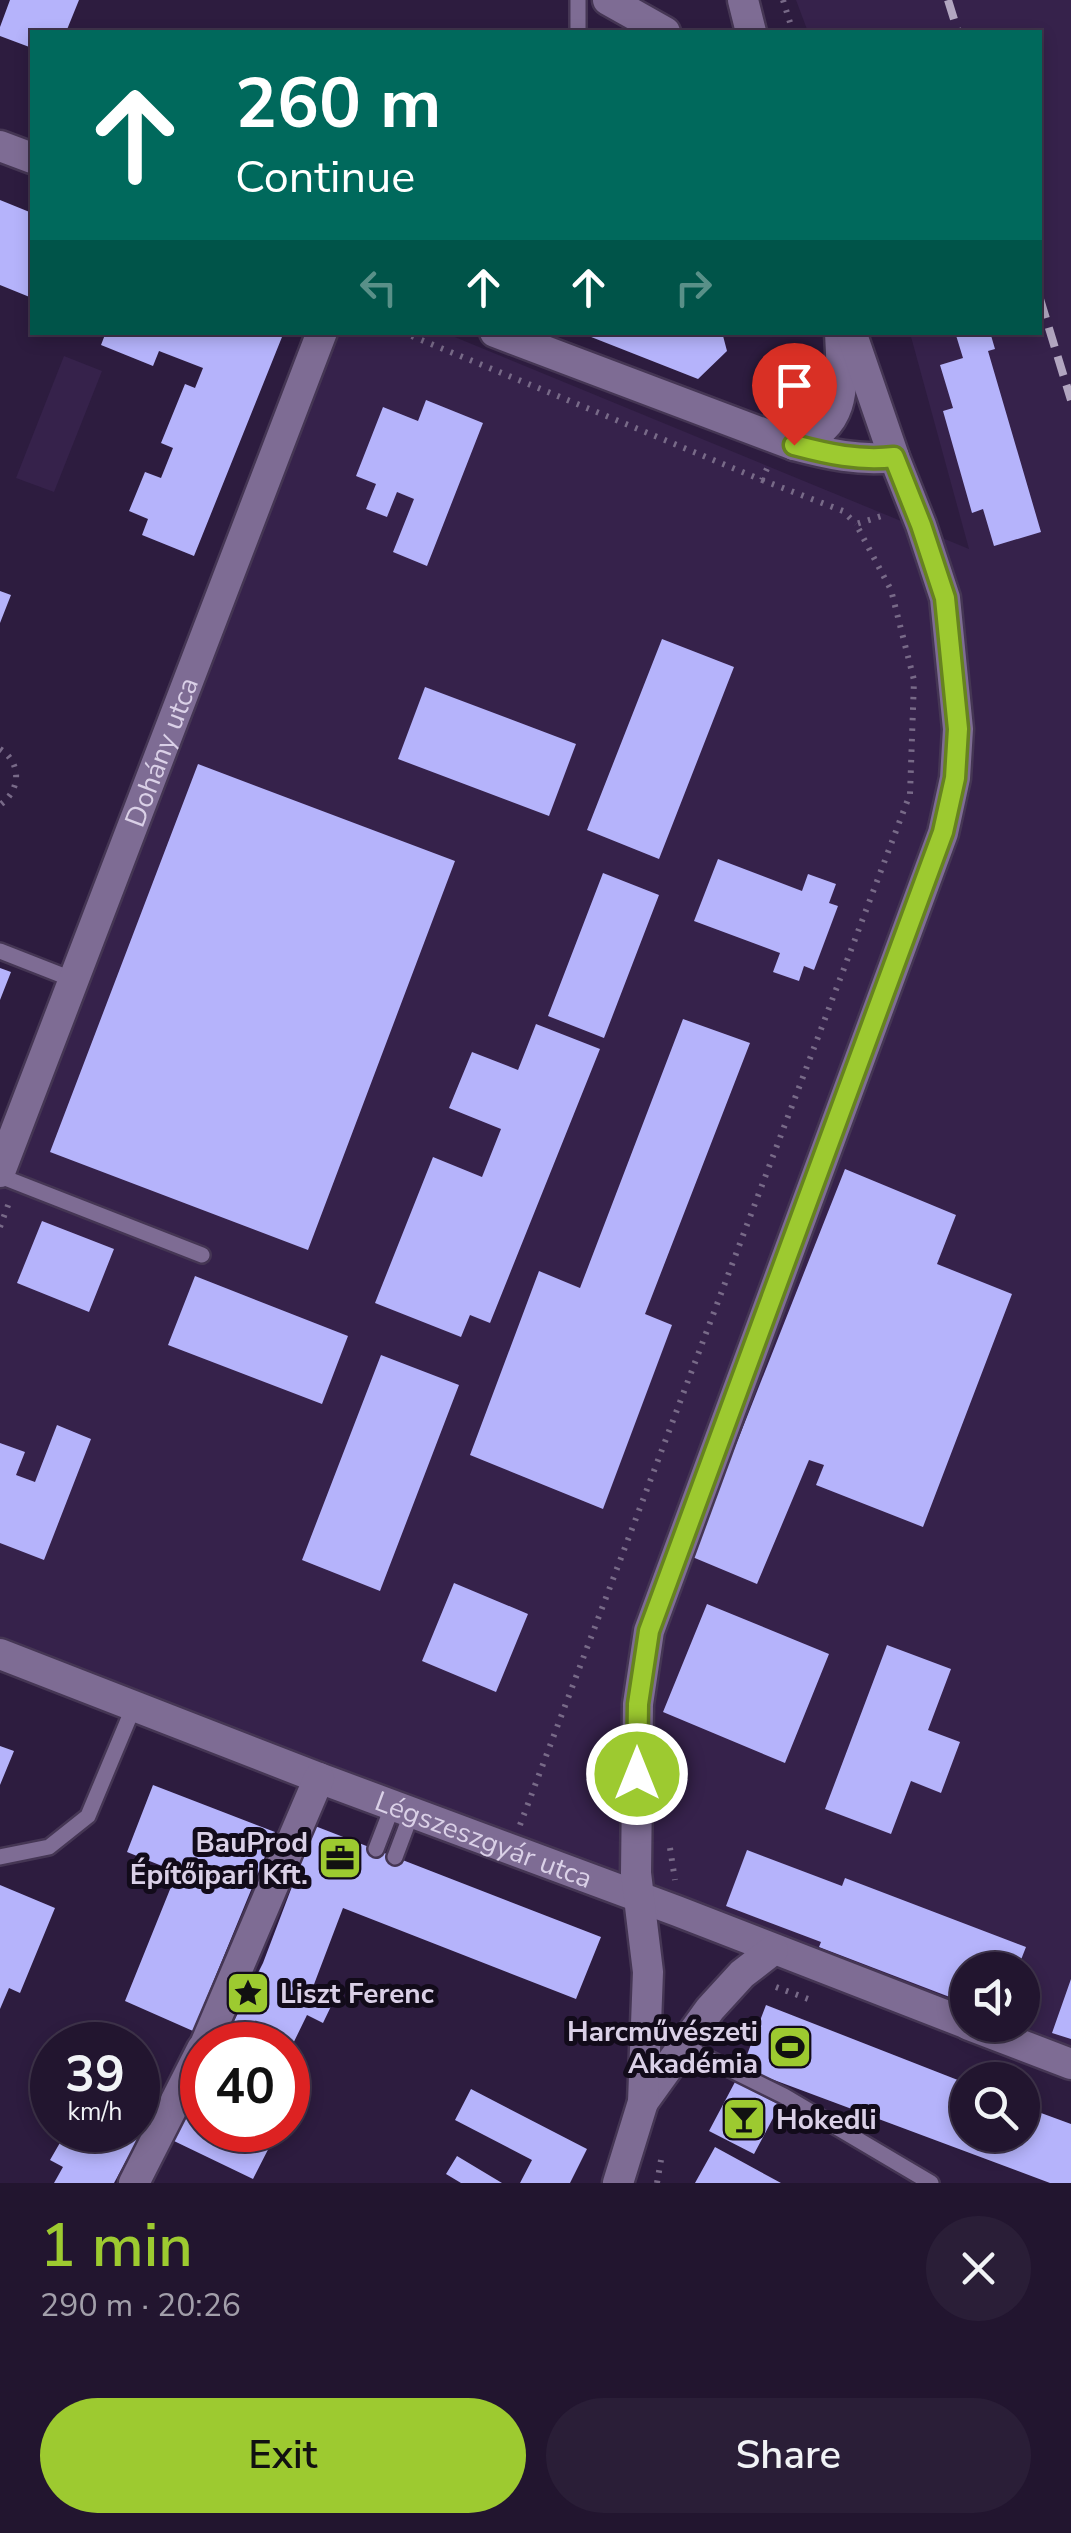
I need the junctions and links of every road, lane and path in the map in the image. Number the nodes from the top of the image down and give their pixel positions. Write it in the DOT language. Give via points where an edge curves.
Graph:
graph roads {
  1 [pos="578,0"];
  2 [pos="608,0"];
  3 [pos="783,0"];
  4 [pos="578,30"];
  5 [pos="661,30"];
  6 [pos="792,30"];
  7 [pos="0,146"];
  8 [pos="30,157"];
  9 [pos="321,335"];
  10 [pos="503,335"];
  11 [pos="840,335"];
  12 [pos="852,335"];
  13 [pos="794,445"];
  14 [pos="894,457"];
  15 [pos="762,480"];
  16 [pos="917,515"];
  17 [pos="856,524"];
  18 [pos="0,749"];
  19 [pos="0,805"];
  20 [pos="0,951"];
  21 [pos="74,980"];
  22 [pos="0,1174"];
  23 [pos="202,1256"];
  24 [pos="0,1654"];
  25 [pos="134,1706"];
  26 [pos="319,1778"];
  27 [pos="403,1809"];
  28 [pos="518,1828"];
  29 [pos="376,1849"];
  30 [pos="0,1857"];
  31 [pos="395,1857"];
  32 [pos="639,1896"];
  33 [pos="773,1950"];
  34 [pos="950,2018"];
  35 [pos="215,2022"];
  36 [pos="1013,2042"];
  37 [pos="683,2046"];
  38 [pos="1071,2064"];
  39 [pos="180,2094"];
  40 [pos="642,2102"];
  41 [pos="663,2146"];
  42 [pos="134,2183"];
  43 [pos="618,2183"];
  44 [pos="657,2183"];
  45 [pos="931,2183"];
  1 -- 4 [label="lane"];
  2 -- 5 [label="street"];
  3 -- 6 [label="path"];
  7 -- 8 [label="street"];
  9 -- 21 [label="street, Dohány utca"];
  10 -- 13 [label="street"];
  11 -- 13 [label="street" via="836,410 813,438"];
  12 -- 14 [label="street"];
  13 -- 14 [label="street" via="871,460"];
  14 -- 16 [label="street"];
  15 -- 17 [label="path" via="843,511"];
  16 -- 17 [label="path"];
  16 -- 32 [label="street" via="945,598 958,729 952,800 649,1631 638,1704"];
  17 -- 28 [label="path" via="891,590 914,680 910,794"];
  18 -- 19 [label="path" via="17,776"];
  20 -- 21 [label="lane"];
  21 -- 22 [label="street, Dohány utca"];
  22 -- 23 [label="lane"];
  24 -- 25 [label="street, Légszeszgyár utca"];
  25 -- 26 [label="street, Légszeszgyár utca"];
  25 -- 30 [label="lane" via="88,1816 49,1847"];
  26 -- 27 [label="street, Légszeszgyár utca"];
  26 -- 35 [label="street"];
  27 -- 29 [label="lane"];
  27 -- 31 [label="lane"];
  27 -- 32 [label="street, Légszeszgyár utca"];
  32 -- 33 [label="street, Légszeszgyár utca"];
  32 -- 40 [label="street" via="648,1972"];
  33 -- 34 [label="street, Légszeszgyár utca"];
  33 -- 37 [label="street" via="742,1974"];
  36 -- 38 [label="street, Légszeszgyár utca"];
  37 -- 40 [label="street"];
  37 -- 45 [label="lane" via="784,2096"];
  39 -- 42 [label="street"];
  40 -- 43 [label="street"];
  41 -- 44 [label="path"];
}
